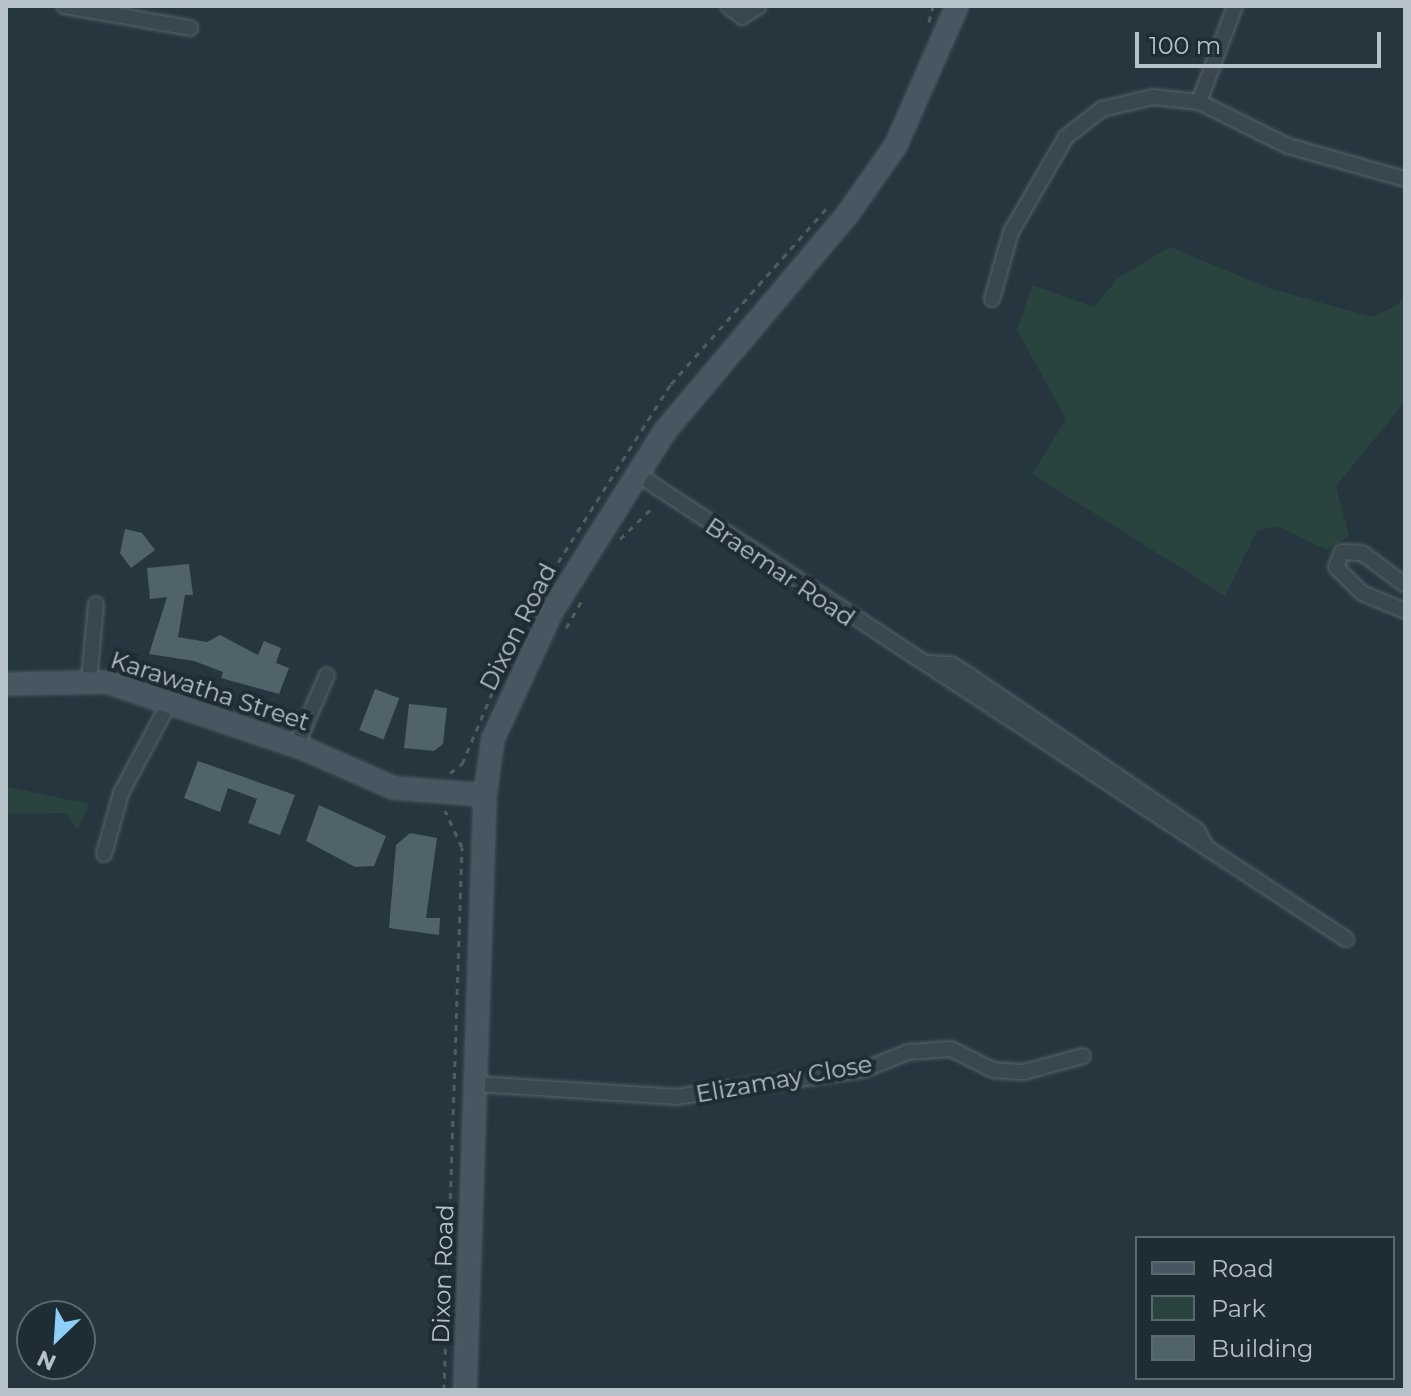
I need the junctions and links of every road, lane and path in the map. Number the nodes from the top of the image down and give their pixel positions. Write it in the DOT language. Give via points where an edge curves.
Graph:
graph roads {
  1 [pos="64,6"];
  2 [pos="728,6"];
  3 [pos="759,6"];
  4 [pos="957,6"];
  5 [pos="1235,6"];
  6 [pos="190,28"];
  7 [pos="1199,102"];
  8 [pos="1405,179"];
  9 [pos="992,299"];
  10 [pos="637,474"];
  11 [pos="654,506"];
  12 [pos="613,550"];
  13 [pos="1405,585"];
  14 [pos="585,596"];
  15 [pos="96,604"];
  16 [pos="1405,611"];
  17 [pos="558,641"];
  18 [pos="327,675"];
  19 [pos="89,680"];
  20 [pos="6,684"];
  21 [pos="168,705"];
  22 [pos="296,746"];
  23 [pos="485,795"];
  24 [pos="445,810"];
  25 [pos="104,854"];
  26 [pos="1346,939"];
  27 [pos="1083,1056"];
  28 [pos="476,1084"];
  29 [pos="444,1390"];
  30 [pos="465,1390"];
  1 -- 6 [label="street"];
  2 -- 3 [label="street" via="742,17"];
  4 -- 10 [label="main road, Dixon Road" via="917,109 873,181 695,389"];
  5 -- 7 [label="street"];
  7 -- 8 [label="street" via="1288,146"];
  7 -- 9 [label="street" via="1153,97 1102,109 1066,137 1011,232"];
  10 -- 23 [label="main road, Dixon Road" via="513,688 493,739"];
  10 -- 26 [label="street, Braemar Road"];
  11 -- 12 [label="path"];
  13 -- 16 [label="street" via="1362,553 1342,552 1336,567 1362,593"];
  14 -- 17 [label="path"];
  15 -- 19 [label="street"];
  18 -- 22 [label="street"];
  19 -- 20 [label="main road, Karawatha Street"];
  19 -- 21 [label="main road, Karawatha Street"];
  21 -- 22 [label="main road, Karawatha Street"];
  21 -- 25 [label="street" via="121,793"];
  22 -- 23 [label="main road, Karawatha Street" via="394,788"];
  23 -- 28 [label="main road, Dixon Road"];
  24 -- 29 [label="path" via="462,847"];
  27 -- 28 [label="street, Elizamay Close" via="1024,1072 993,1070 951,1049 908,1052 863,1070 675,1097"];
  28 -- 30 [label="main road, Dixon Road"];
}
